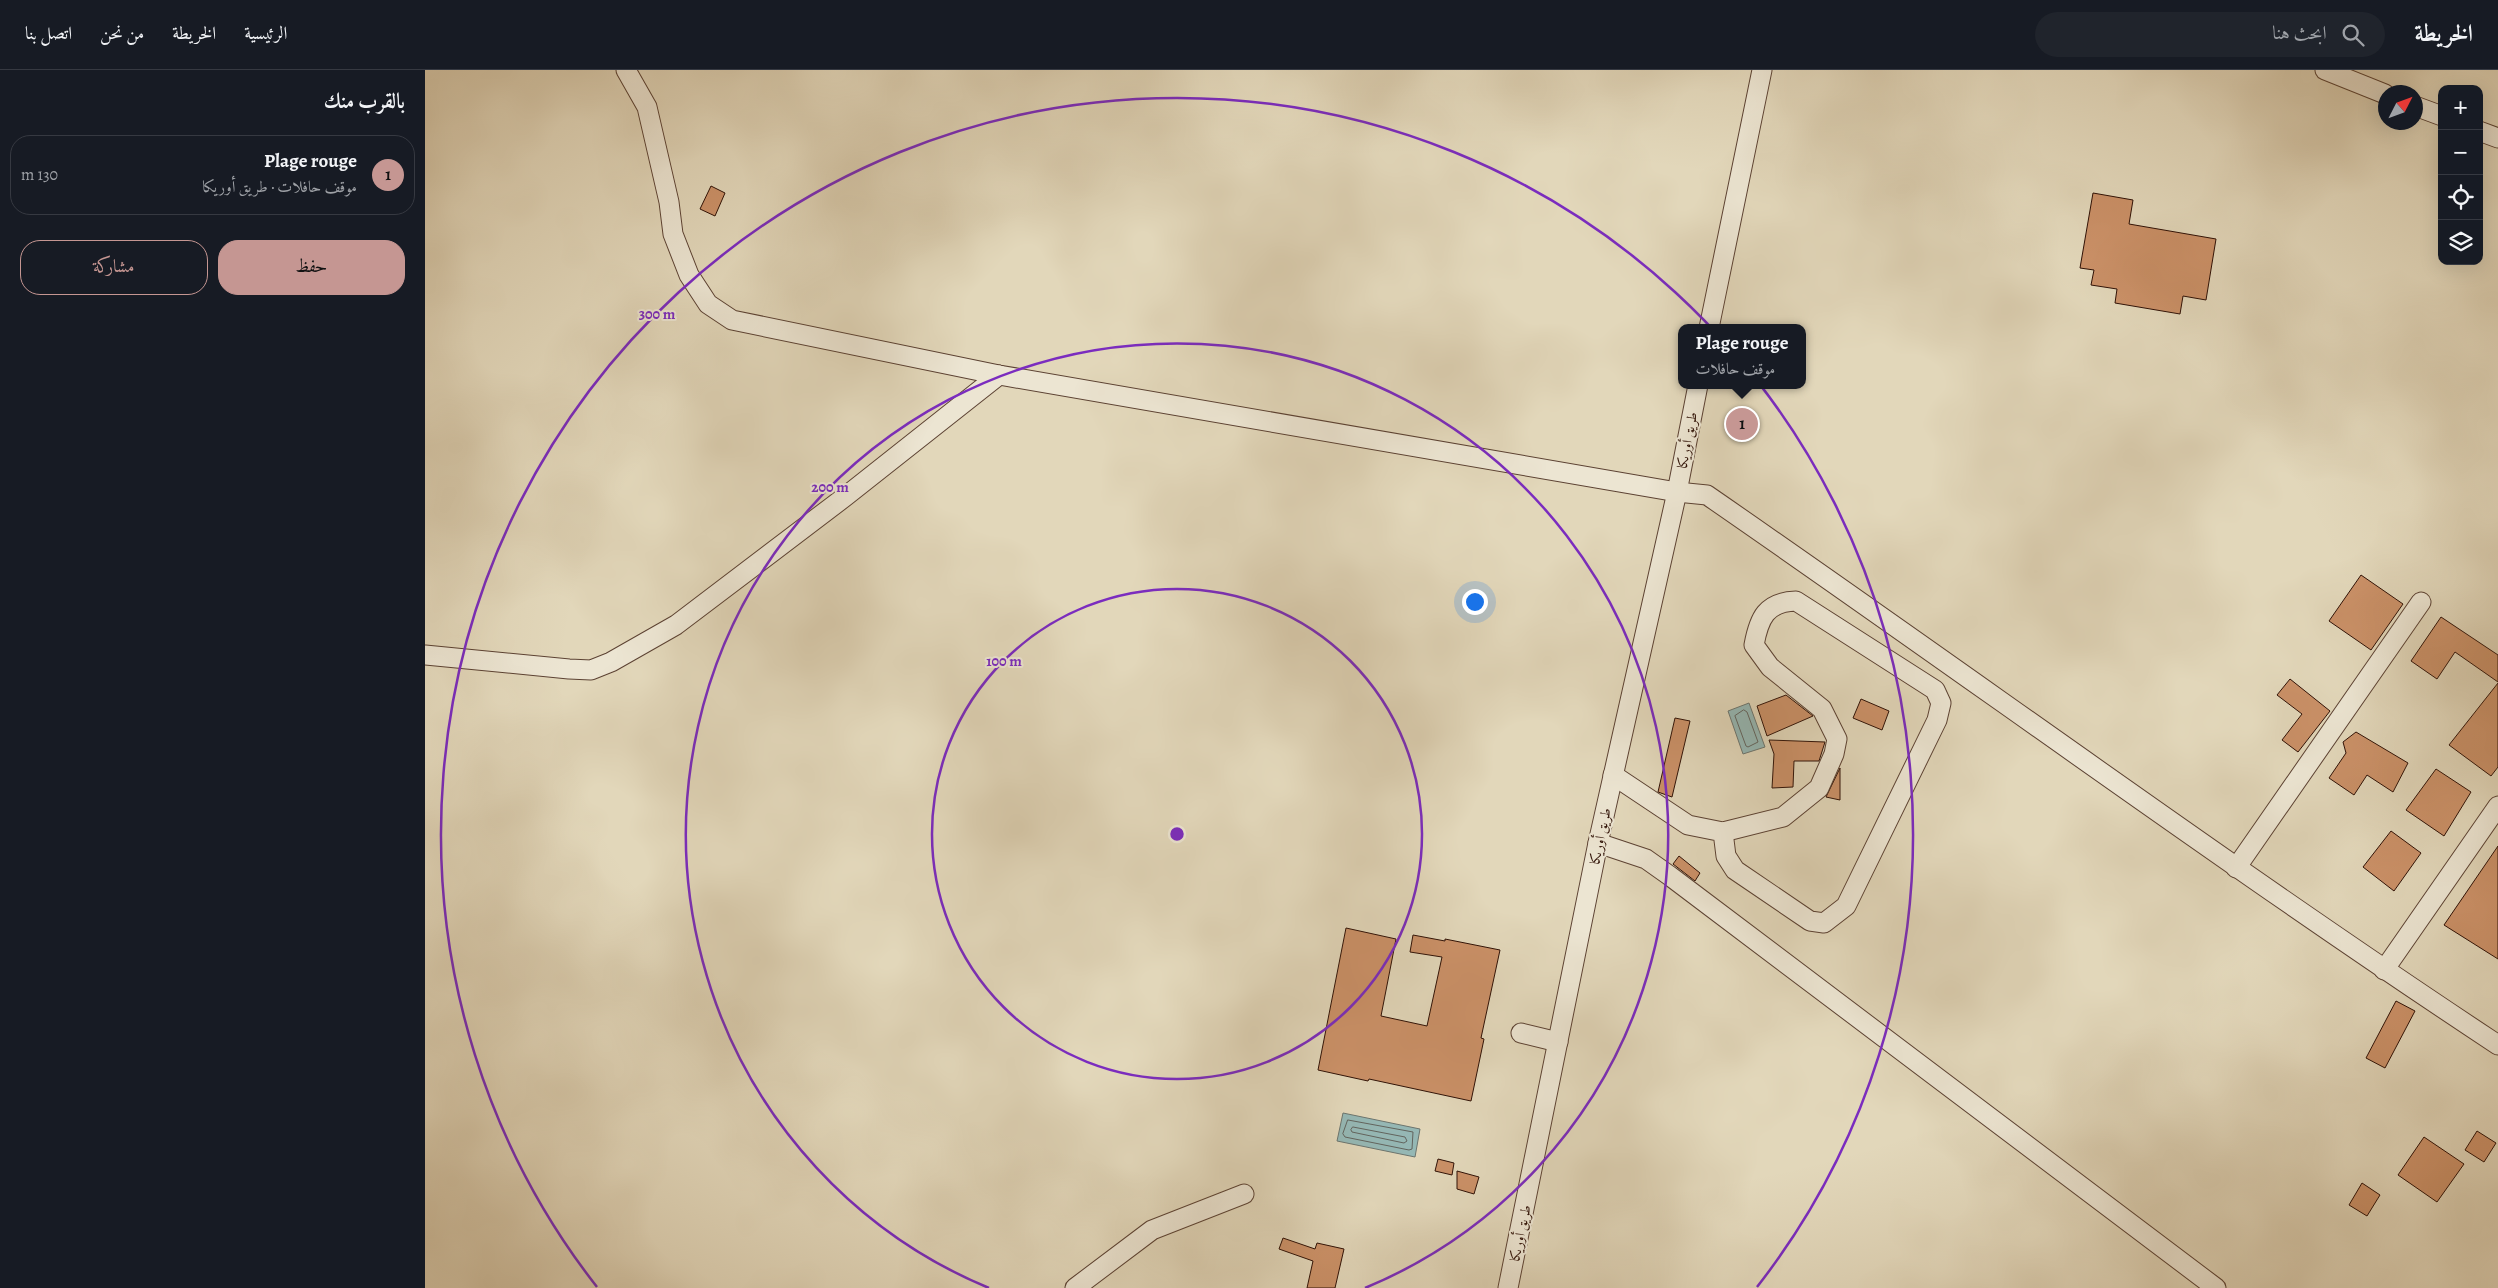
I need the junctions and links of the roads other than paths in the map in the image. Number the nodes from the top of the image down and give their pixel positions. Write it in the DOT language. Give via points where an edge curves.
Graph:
graph roads {
  1 [pos="626,70"];
  2 [pos="1762,70"];
  3 [pos="2325,70"];
  4 [pos="2378,91"];
  5 [pos="2423,109"];
  6 [pos="2438,115"];
  7 [pos="2483,132"];
  8 [pos="2498,138"];
  9 [pos="1710,324"];
  10 [pos="999,375"];
  11 [pos="1697,389"];
  12 [pos="1677,492"];
  13 [pos="2421,602"];
  14 [pos="425,655"];
  15 [pos="1613,775"];
  16 [pos="2498,806"];
  17 [pos="1723,832"];
  18 [pos="1598,843"];
  19 [pos="2236,868"];
  20 [pos="2384,970"];
  21 [pos="1521,1033"];
  22 [pos="1558,1042"];
  23 [pos="2498,1045"];
  24 [pos="1244,1194"];
  25 [pos="1075,1288"];
  26 [pos="1508,1288"];
  27 [pos="2216,1288"];
  1 -- 10 [label="street" via="640,91 651,122 673,234 689,275 708,304 732,320"];
  2 -- 9 [label="street"];
  3 -- 4 [label="street"];
  5 -- 6 [label="street"];
  7 -- 8 [label="street"];
  10 -- 12 [label="street"];
  10 -- 14 [label="street" via="733,584 676,625 611,662 591,670"];
  11 -- 12 [label="street, طريق أوريكا"];
  12 -- 15 [label="street, طريق أوريكا"];
  12 -- 19 [label="street" via="1707,496"];
  13 -- 19 [label="street"];
  15 -- 17 [label="street" via="1688,825"];
  15 -- 18 [label="street, طريق أوريكا"];
  16 -- 20 [label="street"];
  17 -- 17 [label="street" via="1783,817 1819,788 1834,754 1837,738 1822,709 1769,667 1754,645 1757,629 1769,607 1780,601 1796,601 1935,690 1941,703 1937,720 1845,906 1824,923 1809,921 1735,870 1726,856"];
  18 -- 22 [label="street, طريق أوريكا"];
  18 -- 27 [label="street" via="1646,859 1670,876"];
  19 -- 20 [label="street"];
  20 -- 23 [label="street"];
  21 -- 22 [label="street"];
  22 -- 26 [label="street, طريق أوريكا"];
  24 -- 25 [label="street" via="1152,1230"];
}
